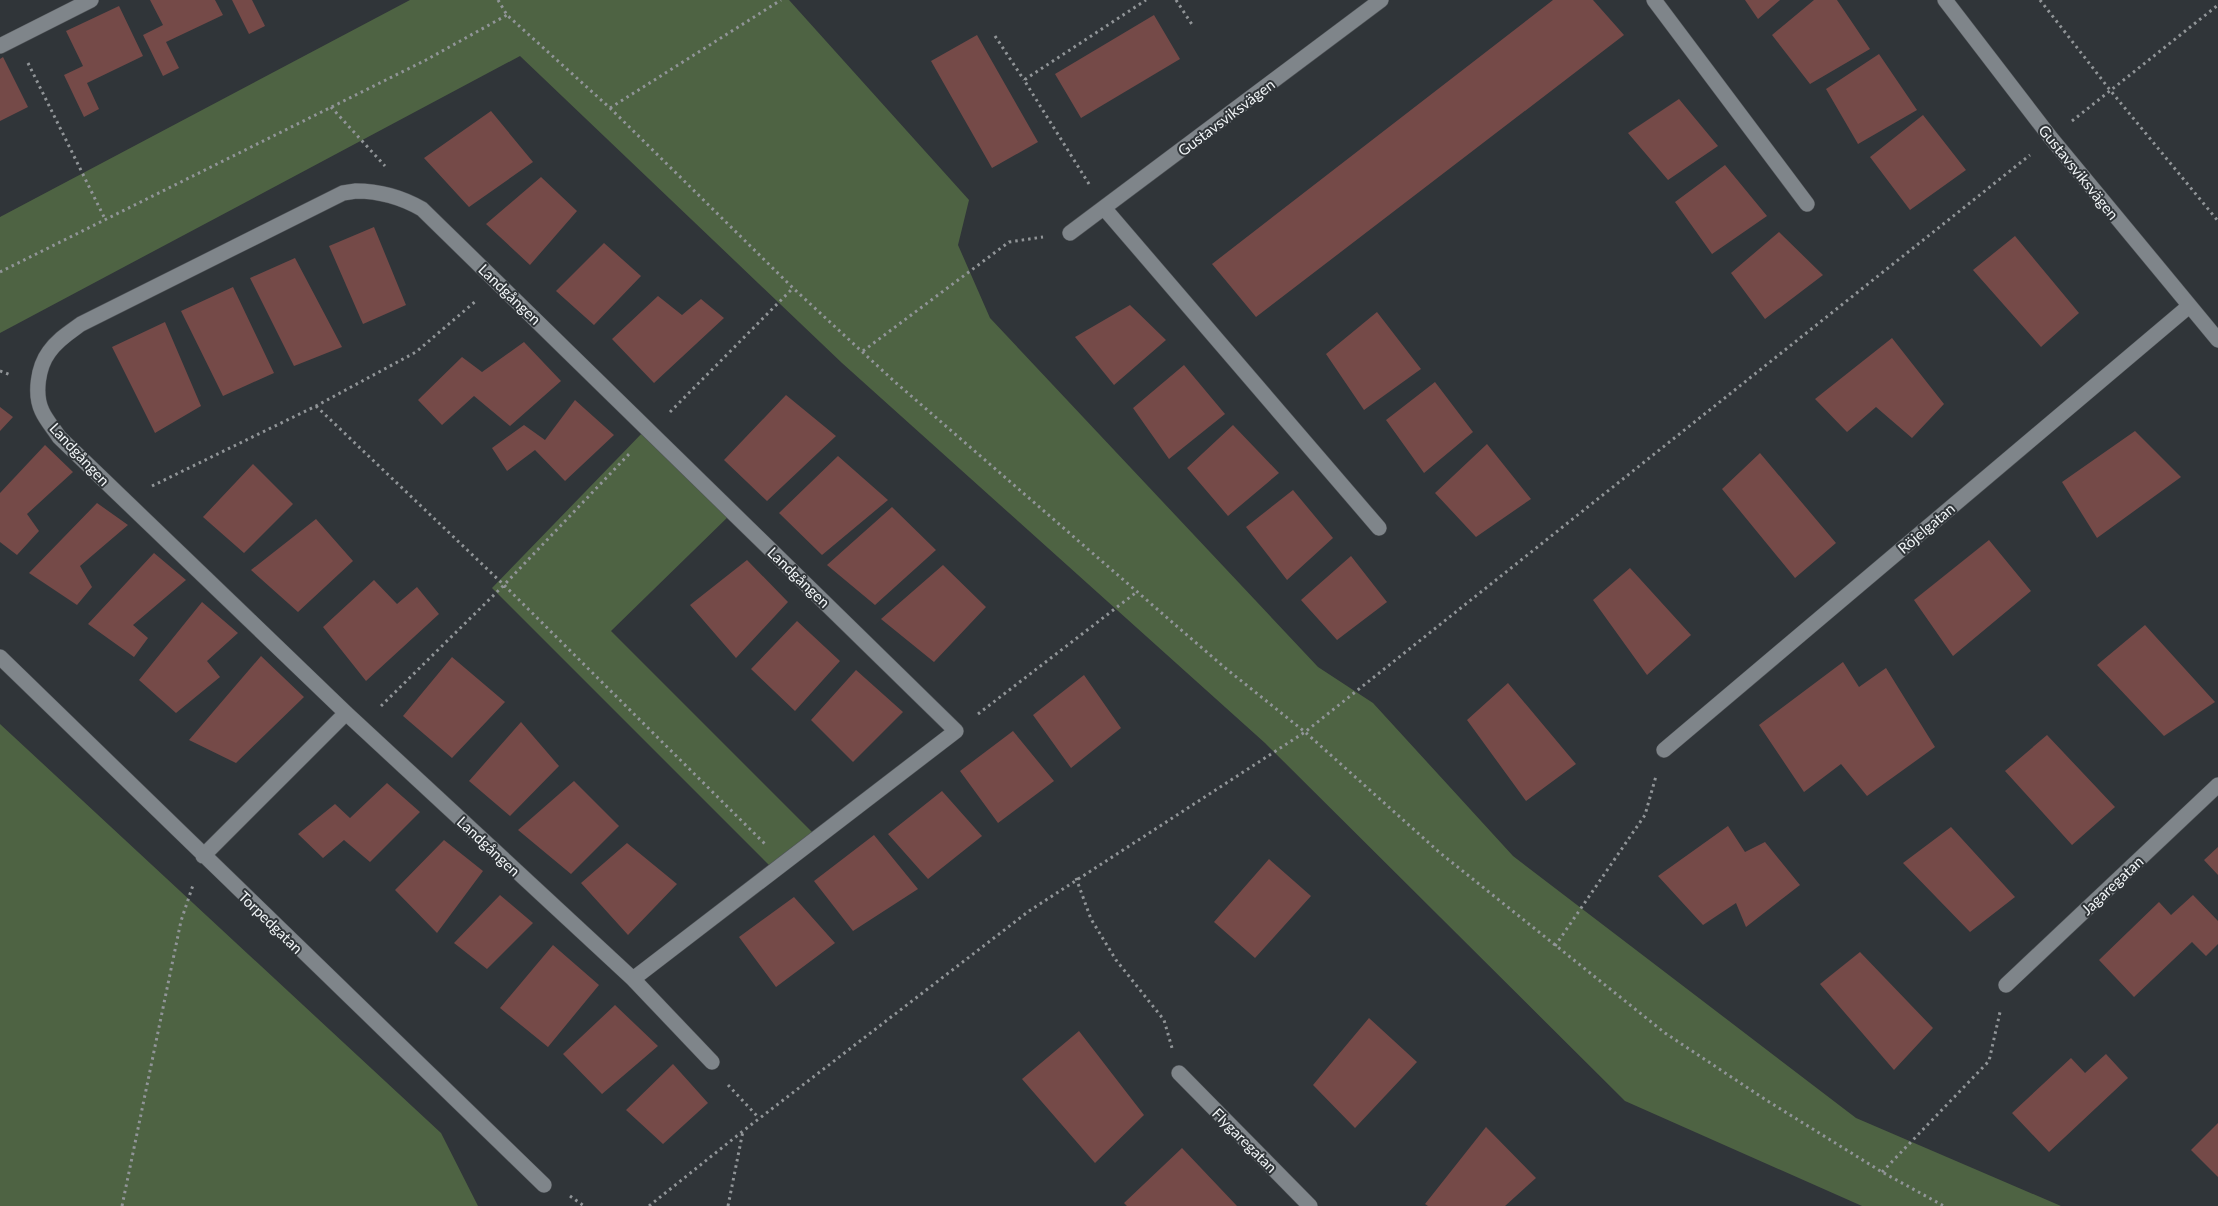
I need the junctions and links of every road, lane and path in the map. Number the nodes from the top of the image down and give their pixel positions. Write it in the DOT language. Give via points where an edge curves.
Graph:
graph roads {
  1 [pos="91,0"];
  2 [pos="498,0"];
  3 [pos="781,0"];
  4 [pos="1146,0"];
  5 [pos="1176,0"];
  6 [pos="1381,0"];
  7 [pos="1654,0"];
  8 [pos="1945,0"];
  9 [pos="2040,0"];
  10 [pos="2218,5"];
  11 [pos="506,15"];
  12 [pos="1194,26"];
  13 [pos="996,36"];
  14 [pos="16,38"];
  15 [pos="0,46"];
  16 [pos="1024,80"];
  17 [pos="2110,90"];
  18 [pos="331,107"];
  19 [pos="610,108"];
  20 [pos="2051,138"];
  21 [pos="388,194"];
  22 [pos="1807,204"];
  23 [pos="1104,208"];
  24 [pos="106,219"];
  25 [pos="2218,221"];
  26 [pos="1070,233"];
  27 [pos="0,272"];
  28 [pos="498,282"];
  29 [pos="793,288"];
  30 [pos="2188,306"];
  31 [pos="2218,340"];
  32 [pos="863,352"];
  33 [pos="316,406"];
  34 [pos="650,432"];
  35 [pos="124,500"];
  36 [pos="1379,528"];
  37 [pos="504,585"];
  38 [pos="1138,591"];
  39 [pos="0,657"];
  40 [pos="346,713"];
  41 [pos="361,727"];
  42 [pos="956,731"];
  43 [pos="1305,732"];
  44 [pos="1664,750"];
  45 [pos="2218,785"];
  46 [pos="203,856"];
  47 [pos="785,864"];
  48 [pos="1076,878"];
  49 [pos="1555,946"];
  50 [pos="633,979"];
  51 [pos="2006,985"];
  52 [pos="712,1062"];
  53 [pos="1179,1073"];
  54 [pos="759,1118"];
  55 [pos="743,1131"];
  56 [pos="1882,1172"];
  57 [pos="544,1185"];
  58 [pos="122,1206"];
  59 [pos="649,1206"];
  60 [pos="728,1206"];
  61 [pos="1310,1206"];
  62 [pos="1944,1206"];
  1 -- 14 [label="street"];
  2 -- 11 [label="path"];
  3 -- 19 [label="path"];
  4 -- 16 [label="path"];
  5 -- 12 [label="path"];
  6 -- 23 [label="street, Gustavsviksvägen"];
  7 -- 22 [label="street"];
  8 -- 20 [label="street, Gustavsviksvägen"];
  9 -- 17 [label="path"];
  10 -- 17 [label="path"];
  11 -- 18 [label="path" via="426,60"];
  11 -- 19 [label="path"];
  13 -- 16 [label="path"];
  14 -- 15 [label="street"];
  14 -- 24 [label="path"];
  16 -- 23 [label="path"];
  17 -- 20 [label="path"];
  17 -- 25 [label="path"];
  18 -- 21 [label="path" via="383,163 390,179"];
  18 -- 24 [label="path"];
  19 -- 29 [label="path"];
  20 -- 30 [label="street, Gustavsviksvägen"];
  20 -- 43 [label="path"];
  21 -- 28 [label="street, Landgången" via="422,209"];
  21 -- 35 [label="street, Landgången" via="372,191 343,193 81,324 48,352 37,390 41,411 59,437"];
  23 -- 26 [label="street, Gustavsviksvägen"];
  23 -- 36 [label="street"];
  24 -- 27 [label="path"];
  26 -- 32 [label="path" via="1009,242"];
  28 -- 33 [label="path" via="416,352"];
  28 -- 34 [label="street, Landgången"];
  29 -- 32 [label="path"];
  29 -- 34 [label="path"];
  30 -- 31 [label="street, Gustavsviksvägen"];
  30 -- 44 [label="street, Röjelgatan"];
  32 -- 38 [label="path" via="954,435"];
  33 -- 35 [label="path"];
  33 -- 37 [label="path"];
  34 -- 37 [label="path"];
  34 -- 42 [label="street, Landgången"];
  35 -- 40 [label="street, Landgången"];
  37 -- 41 [label="path"];
  37 -- 47 [label="path"];
  38 -- 42 [label="path"];
  38 -- 43 [label="path" via="1224,667"];
  39 -- 46 [label="street, Torpedgatan"];
  40 -- 41 [label="street, Landgången"];
  40 -- 46 [label="street"];
  41 -- 50 [label="street, Landgången"];
  42 -- 47 [label="street"];
  43 -- 48 [label="path"];
  43 -- 49 [label="path" via="1439,852"];
  44 -- 49 [label="path" via="1644,816"];
  45 -- 51 [label="street, Jagaregatan"];
  46 -- 57 [label="street, Torpedgatan"];
  46 -- 58 [label="path" via="181,921"];
  47 -- 50 [label="street"];
  48 -- 53 [label="path" via="1091,920 1116,960 1164,1020"];
  48 -- 54 [label="path"];
  49 -- 56 [label="path" via="1665,1033"];
  50 -- 52 [label="street, Landgången"];
  51 -- 56 [label="path" via="1989,1061"];
  52 -- 54 [label="path" via="717,1073"];
  53 -- 61 [label="street, Flygaregatan"];
  54 -- 55 [label="path"];
  55 -- 59 [label="path"];
  55 -- 60 [label="path"];
  56 -- 62 [label="path"];
}
